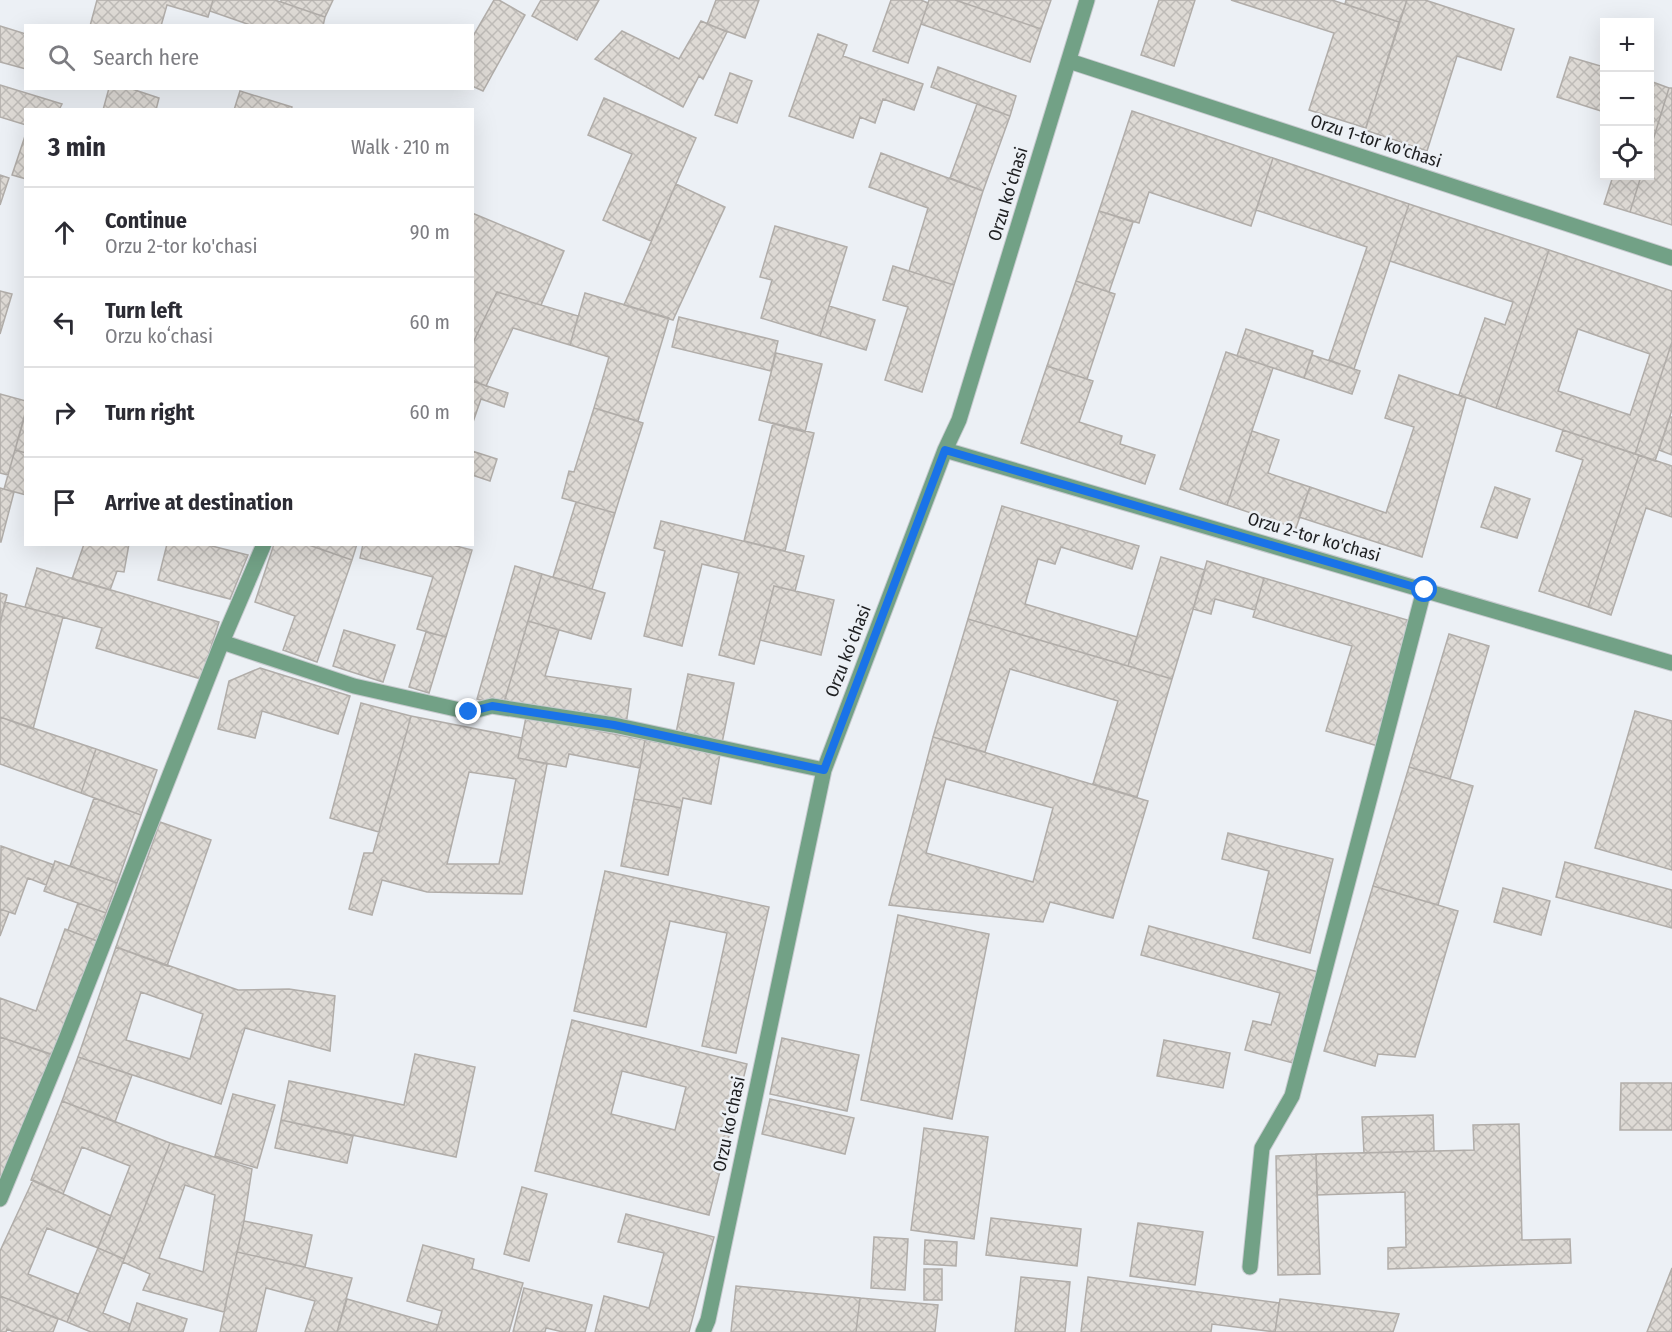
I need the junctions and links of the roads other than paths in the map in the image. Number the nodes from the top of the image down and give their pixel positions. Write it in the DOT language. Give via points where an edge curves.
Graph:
graph roads {
  1 [pos="1087,0"];
  2 [pos="1069,61"];
  3 [pos="1672,258"];
  4 [pos="945,450"];
  5 [pos="263,546"];
  6 [pos="1425,590"];
  7 [pos="222,642"];
  8 [pos="1672,663"];
  9 [pos="824,770"];
  10 [pos="0,1199"];
  11 [pos="1250,1267"];
  12 [pos="703,1332"];
  1 -- 2 [label="street, Orzu koʻchasi"];
  2 -- 3 [label="street, Orzu 1-tor ko'chasi"];
  2 -- 4 [label="street, Orzu koʻchasi" via="959,420"];
  4 -- 6 [label="street, Orzu 2-tor ko'chasi"];
  4 -- 9 [label="street, Orzu koʻchasi"];
  5 -- 7 [label="street"];
  6 -- 8 [label="street, Orzu 2-tor ko'chasi"];
  6 -- 11 [label="street" via="1292,1096 1262,1148"];
  7 -- 9 [label="street" via="354,686 469,712 492,706 614,725"];
  7 -- 10 [label="street"];
  9 -- 12 [label="street, Orzu koʻchasi"];
}
